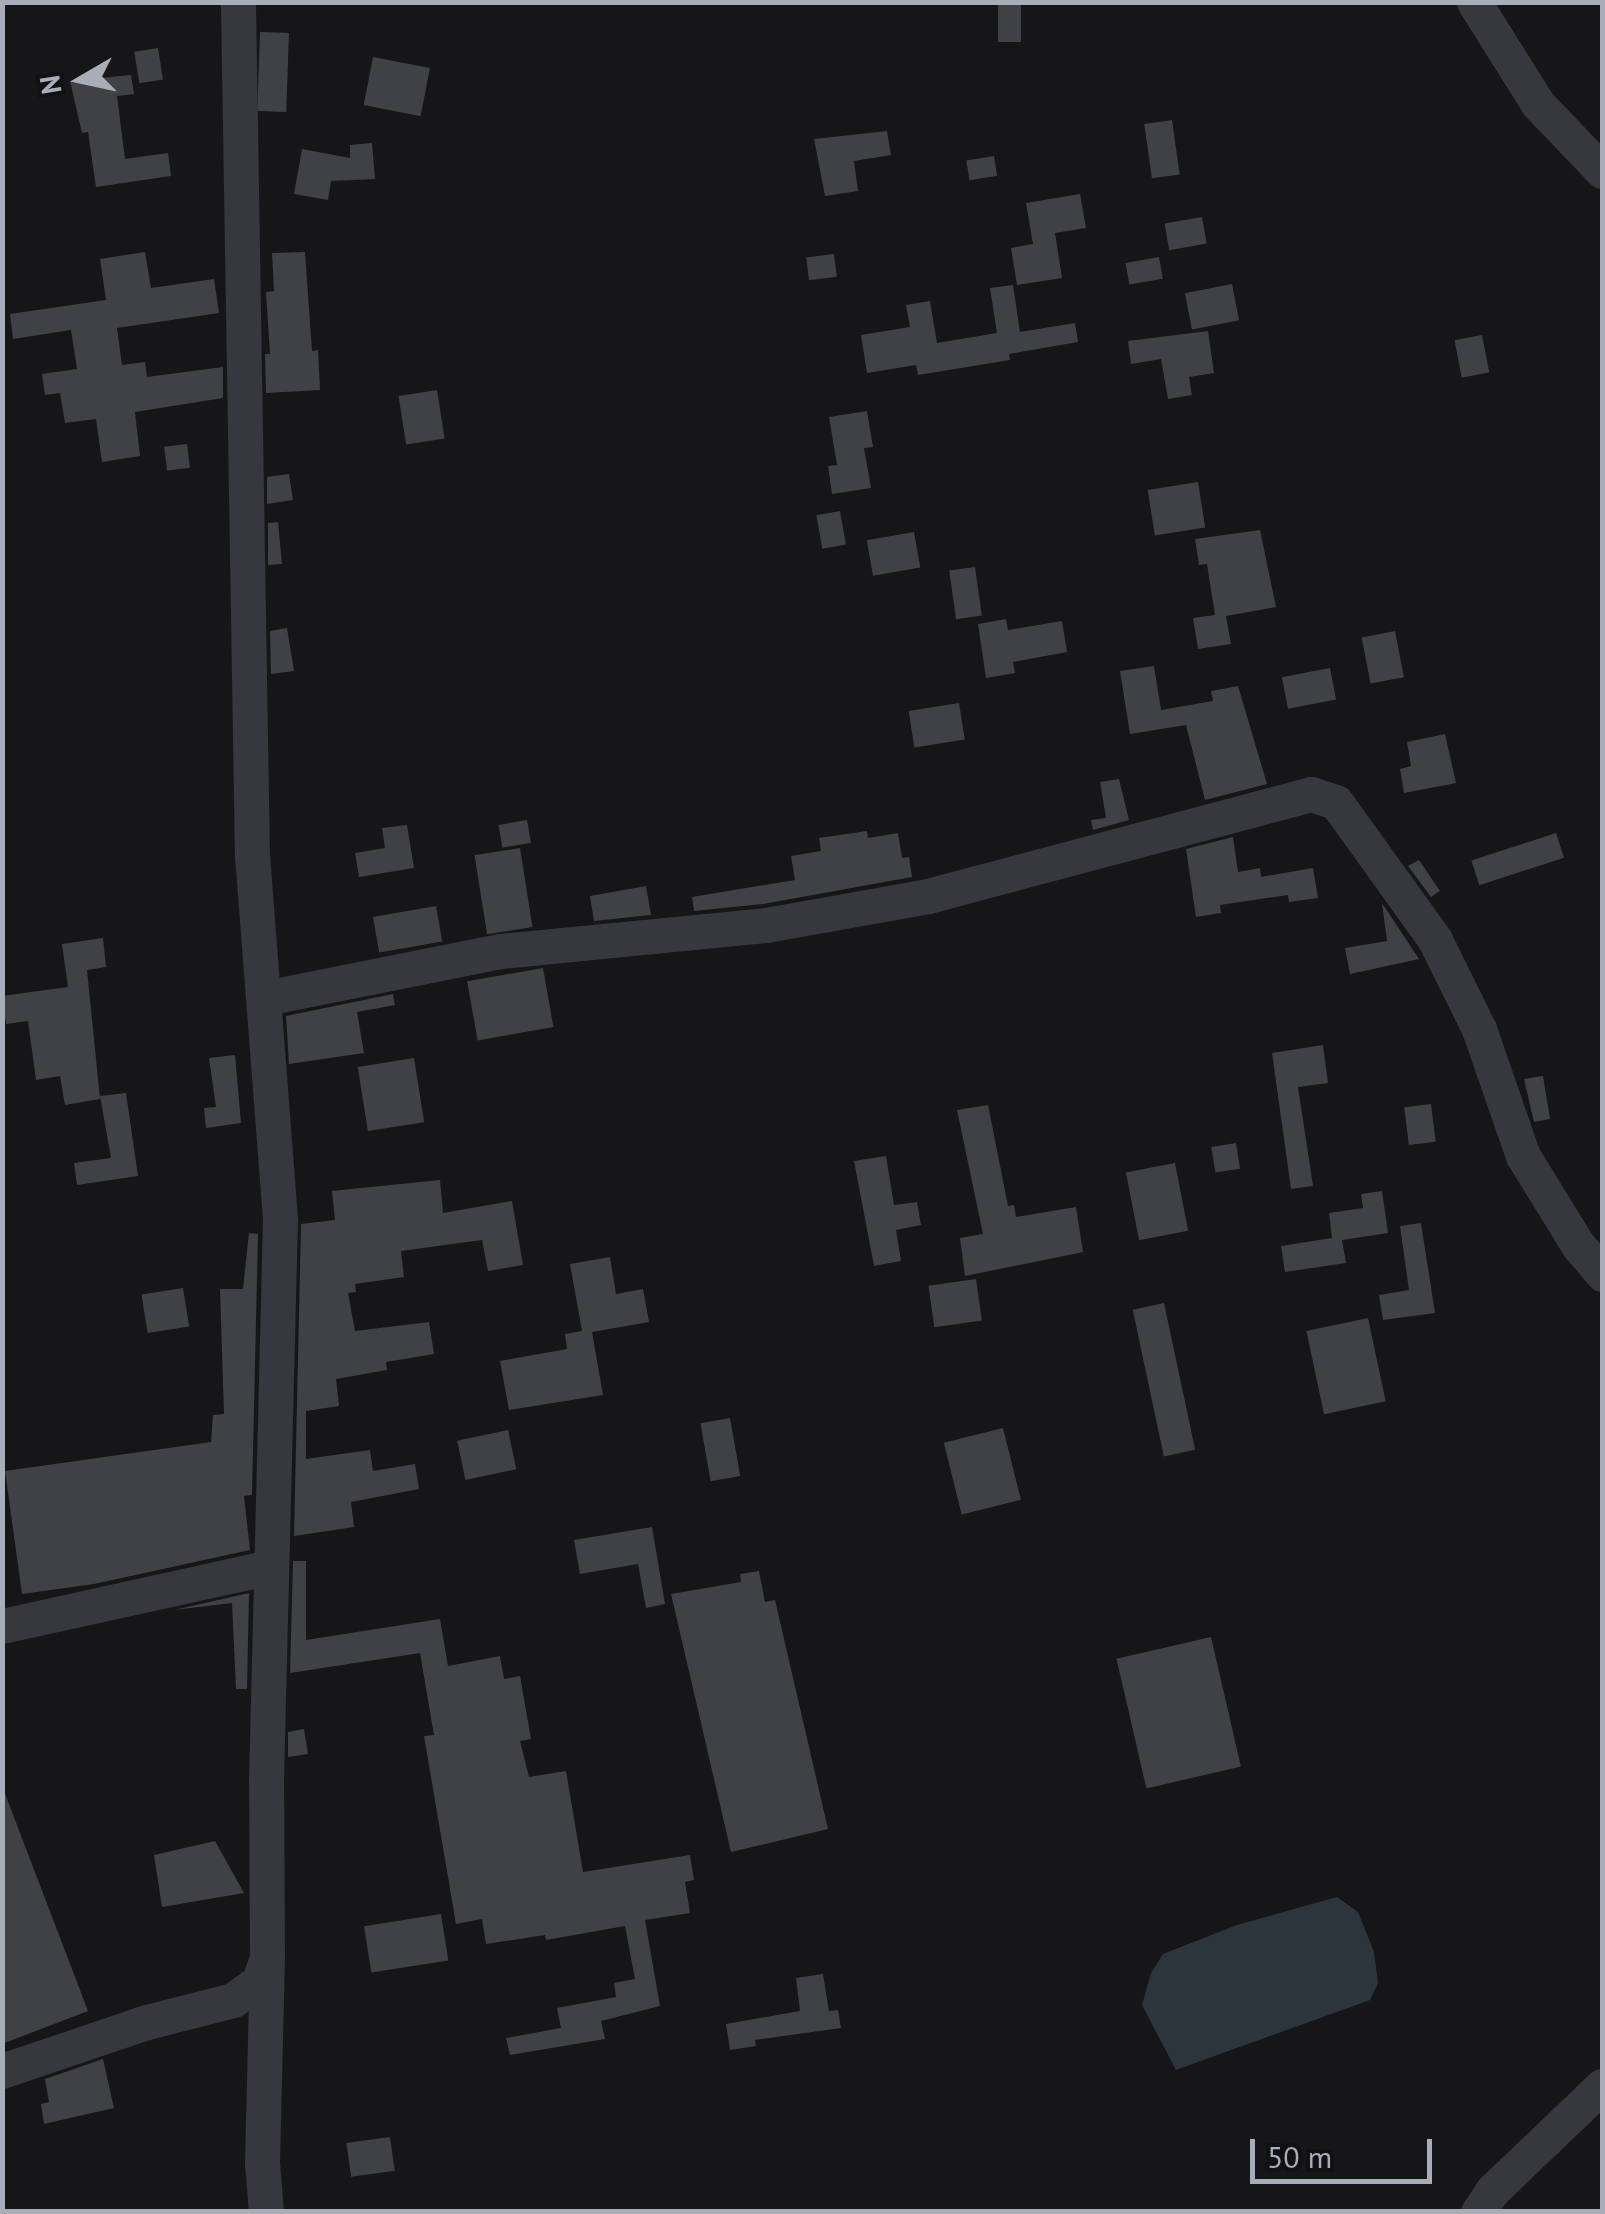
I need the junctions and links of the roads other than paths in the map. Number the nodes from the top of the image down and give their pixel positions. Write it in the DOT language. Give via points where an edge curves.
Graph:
graph roads {
  1 [pos="238,2"];
  2 [pos="1474,2"];
  3 [pos="1602,170"];
  4 [pos="265,998"];
  5 [pos="1602,1274"];
  6 [pos="270,1567"];
  7 [pos="2,1626"];
  8 [pos="268,1958"];
  9 [pos="2,2071"];
  10 [pos="1602,2086"];
  11 [pos="266,2212"];
  12 [pos="1478,2212"];
  1 -- 4 [label="street" via="252,858"];
  2 -- 3 [label="street" via="1538,104"];
  4 -- 5 [label="street" via="501,950 766,925 928,896 1311,794 1336,802 1435,940 1479,1030 1524,1156"];
  4 -- 6 [label="street" via="280,1219"];
  6 -- 7 [label="street"];
  6 -- 8 [label="street"];
  8 -- 9 [label="street" via="259,1981 233,2000"];
  8 -- 11 [label="street"];
  10 -- 12 [label="street"];
}
